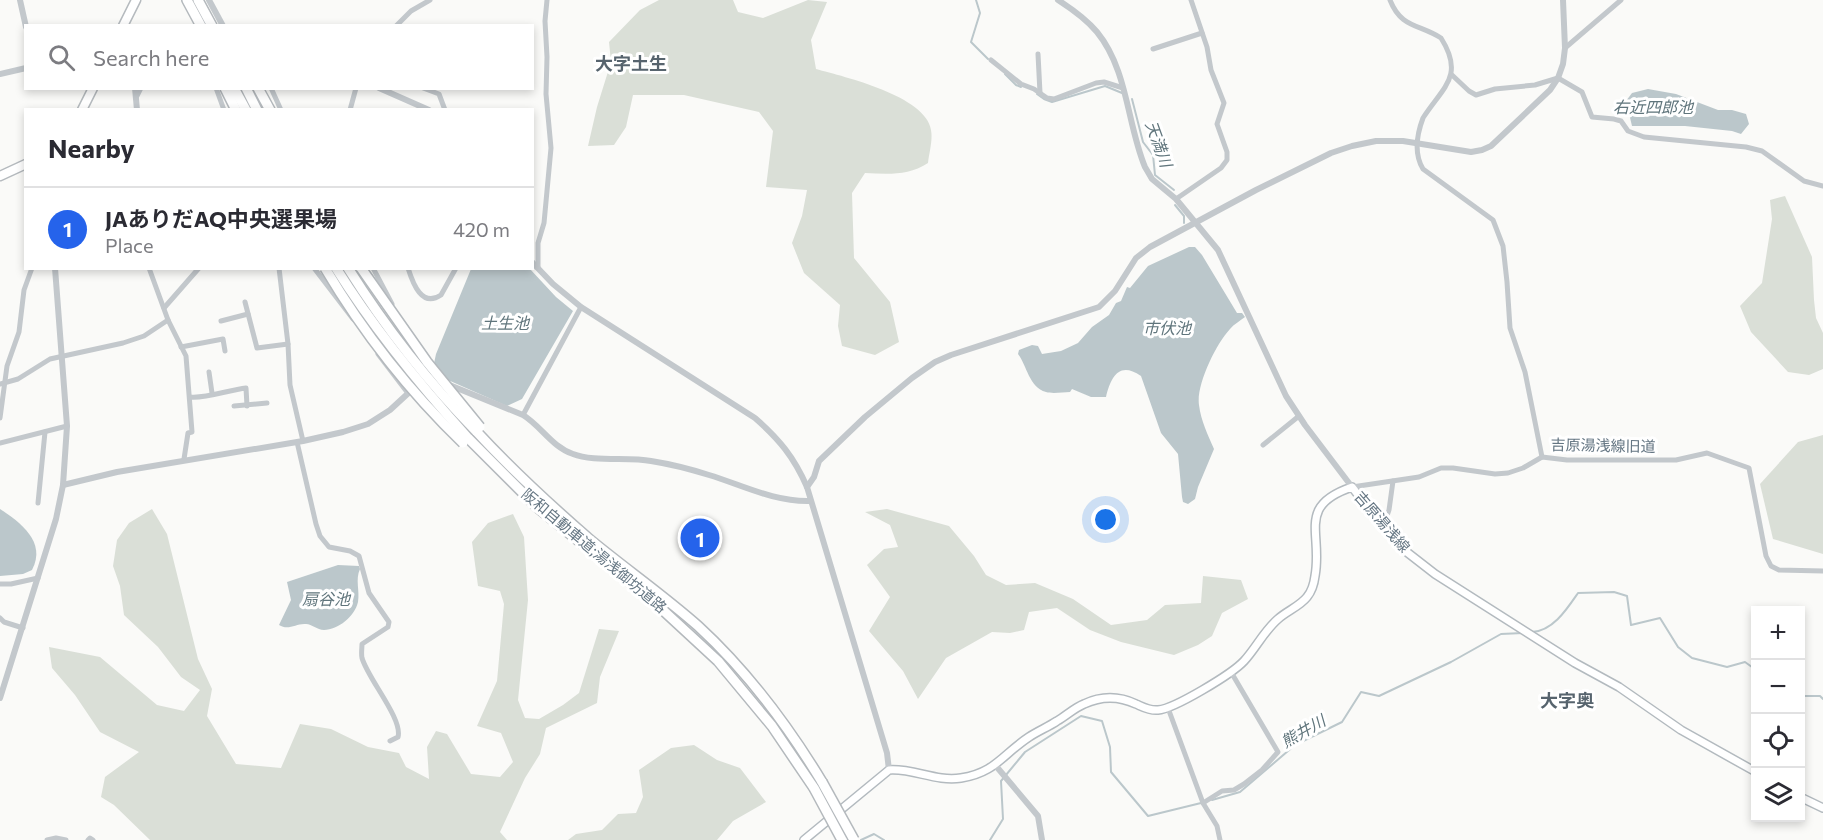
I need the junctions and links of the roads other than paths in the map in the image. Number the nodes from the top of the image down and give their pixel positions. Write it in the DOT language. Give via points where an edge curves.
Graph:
graph roads {
  1 [pos="20,0"];
  2 [pos="136,0"];
  3 [pos="187,0"];
  4 [pos="198,0"];
  5 [pos="209,0"];
  6 [pos="430,0"];
  7 [pos="547,0"];
  8 [pos="1058,0"];
  9 [pos="1191,0"];
  10 [pos="1390,0"];
  11 [pos="1563,0"];
  12 [pos="1621,0"];
  13 [pos="125,23"];
  14 [pos="25,24"];
  15 [pos="200,24"];
  16 [pos="211,24"];
  17 [pos="222,24"];
  18 [pos="398,24"];
  19 [pos="1202,33"];
  20 [pos="1565,48"];
  21 [pos="1153,49"];
  22 [pos="1038,54"];
  23 [pos="991,60"];
  24 [pos="24,68"];
  25 [pos="0,74"];
  26 [pos="1452,75"];
  27 [pos="1558,78"];
  28 [pos="1123,88"];
  29 [pos="92,90"];
  30 [pos="136,90"];
  31 [pos="140,90"];
  32 [pos="217,90"];
  33 [pos="226,90"];
  34 [pos="235,90"];
  35 [pos="247,90"];
  36 [pos="259,90"];
  37 [pos="271,90"];
  38 [pos="355,90"];
  39 [pos="384,90"];
  40 [pos="428,90"];
  41 [pos="1040,93"];
  42 [pos="137,96"];
  43 [pos="83,108"];
  44 [pos="136,108"];
  45 [pos="223,108"];
  46 [pos="235,108"];
  47 [pos="245,108"];
  48 [pos="256,108"];
  49 [pos="269,108"];
  50 [pos="280,108"];
  51 [pos="351,108"];
  52 [pos="424,108"];
  53 [pos="444,108"];
  54 [pos="1418,143"];
  55 [pos="24,165"];
  56 [pos="0,176"];
  57 [pos="1823,186"];
  58 [pos="1176,199"];
  59 [pos="1197,223"];
  60 [pos="534,264"];
  61 [pos="538,268"];
  62 [pos="31,270"];
  63 [pos="55,270"];
  64 [pos="150,270"];
  65 [pos="198,270"];
  66 [pos="279,270"];
  67 [pos="316,270"];
  68 [pos="326,270"];
  69 [pos="337,270"];
  70 [pos="349,270"];
  71 [pos="362,270"];
  72 [pos="374,270"];
  73 [pos="409,270"];
  74 [pos="455,270"];
  75 [pos="245,302"];
  76 [pos="581,307"];
  77 [pos="164,308"];
  78 [pos="248,314"];
  79 [pos="168,320"];
  80 [pos="221,321"];
  81 [pos="288,345"];
  82 [pos="181,347"];
  83 [pos="225,351"];
  84 [pos="62,357"];
  85 [pos="209,372"];
  86 [pos="392,373"];
  87 [pos="2,384"];
  88 [pos="407,392"];
  89 [pos="212,393"];
  90 [pos="190,397"];
  91 [pos="267,403"];
  92 [pos="1,405"];
  93 [pos="234,406"];
  94 [pos="247,406"];
  95 [pos="523,415"];
  96 [pos="1299,416"];
  97 [pos="0,418"];
  98 [pos="67,426"];
  99 [pos="45,432"];
  100 [pos="472,435"];
  101 [pos="300,442"];
  102 [pos="0,443"];
  103 [pos="1263,445"];
  104 [pos="1542,457"];
  105 [pos="184,459"];
  106 [pos="1393,481"];
  107 [pos="63,485"];
  108 [pos="807,487"];
  109 [pos="1352,487"];
  110 [pos="810,501"];
  111 [pos="38,503"];
  112 [pos="1383,527"];
  113 [pos="1823,571"];
  114 [pos="38,579"];
  115 [pos="0,584"];
  116 [pos="0,618"];
  117 [pos="23,628"];
  118 [pos="1231,672"];
  119 [pos="0,698"];
  120 [pos="1168,708"];
  121 [pos="390,741"];
  122 [pos="996,766"];
  123 [pos="889,770"];
  124 [pos="1751,770"];
  125 [pos="818,785"];
  126 [pos="1805,799"];
  127 [pos="1203,803"];
  128 [pos="1823,808"];
  129 [pos="47,840"];
  130 [pos="66,840"];
  131 [pos="88,840"];
  132 [pos="93,840"];
  133 [pos="804,840"];
  134 [pos="842,840"];
  135 [pos="854,840"];
  136 [pos="1042,840"];
  137 [pos="1220,840"];
  1 -- 14 [label="street"];
  2 -- 13 [label="main road"];
  3 -- 15 [label="highway"];
  4 -- 16 [label="highway"];
  5 -- 17 [label="street"];
  6 -- 18 [label="street"];
  7 -- 61 [label="street" via="546,94 551,148"];
  8 -- 28 [label="street" via="1098,33"];
  9 -- 19 [label="street"];
  10 -- 26 [label="street" via="1404,21 1441,38 1450,56"];
  11 -- 20 [label="street"];
  12 -- 20 [label="street"];
  19 -- 21 [label="street"];
  19 -- 58 [label="street" via="1224,103 1217,124 1227,160"];
  20 -- 27 [label="street"];
  22 -- 41 [label="street"];
  23 -- 41 [label="street" via="1014,80"];
  24 -- 25 [label="street"];
  26 -- 27 [label="street" via="1476,95"];
  26 -- 54 [label="street" via="1423,118"];
  27 -- 54 [label="street" via="1486,149 1471,152"];
  27 -- 57 [label="street" via="1582,92 1592,117 1614,118 1628,131 1644,137 1762,151 1804,181"];
  28 -- 41 [label="street" via="1104,82 1054,99"];
  28 -- 58 [label="street" via="1145,167 1152,179"];
  29 -- 43 [label="main road"];
  30 -- 42 [label="street"];
  31 -- 42 [label="street"];
  32 -- 45 [label="street"];
  33 -- 46 [label="highway"];
  34 -- 47 [label="highway"];
  35 -- 48 [label="highway"];
  36 -- 49 [label="highway"];
  37 -- 50 [label="street"];
  38 -- 51 [label="street"];
  39 -- 52 [label="street"];
  40 -- 53 [label="street" via="439,94"];
  42 -- 44 [label="street"];
  54 -- 59 [label="street" via="1376,141 1342,149"];
  54 -- 104 [label="street" via="1423,169 1493,220 1503,246 1510,328 1525,372"];
  55 -- 56 [label="main road"];
  58 -- 59 [label="street"];
  59 -- 96 [label="street" via="1218,250 1273,370"];
  59 -- 108 [label="street" via="1136,258 1115,291 1099,307 935,362 865,417 819,460"];
  60 -- 61 [label="street"];
  61 -- 76 [label="street"];
  62 -- 87 [label="street" via="24,290 21,323"];
  63 -- 84 [label="street"];
  64 -- 77 [label="street"];
  65 -- 77 [label="street"];
  66 -- 81 [label="street"];
  67 -- 86 [label="street"];
  68 -- 100 [label="highway, bridge" via="380,349 428,407"];
  69 -- 100 [label="highway, 阪和自動車道;湯浅御坊道路, bridge" via="433,399"];
  70 -- 100 [label="highway, 阪和自動車道;湯浅御坊道路, bridge"];
  71 -- 100 [label="highway, bridge"];
  72 -- 86 [label="street" via="418,344"];
  73 -- 74 [label="street" via="422,297 432,299 441,295"];
  75 -- 78 [label="street"];
  76 -- 95 [label="street"];
  76 -- 108 [label="street" via="755,418 791,456"];
  77 -- 79 [label="street"];
  78 -- 80 [label="street"];
  78 -- 81 [label="street" via="257,348"];
  79 -- 82 [label="street"];
  79 -- 84 [label="street" via="144,336"];
  81 -- 101 [label="street"];
  82 -- 83 [label="street" via="223,339"];
  82 -- 90 [label="street" via="188,367"];
  84 -- 87 [label="street"];
  84 -- 98 [label="street"];
  85 -- 89 [label="street"];
  86 -- 88 [label="street"];
  87 -- 92 [label="street"];
  88 -- 95 [label="street" via="420,384 445,383"];
  88 -- 101 [label="street" via="390,410 368,424"];
  89 -- 90 [label="street"];
  89 -- 94 [label="street" via="246,388"];
  90 -- 105 [label="street" via="192,432 188,433"];
  91 -- 94 [label="street"];
  92 -- 97 [label="street"];
  93 -- 94 [label="street"];
  95 -- 110 [label="street" via="572,454 652,461 773,498"];
  96 -- 103 [label="street"];
  96 -- 109 [label="street"];
  98 -- 99 [label="street"];
  98 -- 107 [label="street"];
  99 -- 102 [label="street"];
  99 -- 111 [label="street"];
  100 -- 125 [label="highway, 阪和自動車道;湯浅御坊道路" via="537,507 652,600 717,661"];
  100 -- 125 [label="highway, 阪和自動車道;湯浅御坊道路" via="715,643 780,719"];
  101 -- 105 [label="street"];
  101 -- 121 [label="street" via="320,536 329,547 359,556 369,593 389,622 388,627 362,644 362,658 400,732"];
  104 -- 106 [label="street, 吉原湯浅線旧道" via="1508,472 1441,468"];
  104 -- 113 [label="street, 吉原湯浅線旧道" via="1676,460 1707,453 1749,468 1771,566 1779,570"];
  105 -- 107 [label="street"];
  106 -- 109 [label="street, 吉原湯浅線旧道"];
  106 -- 112 [label="street"];
  107 -- 114 [label="street"];
  108 -- 110 [label="street"];
  109 -- 112 [label="main road, 吉原湯浅線"];
  109 -- 118 [label="main road, 吉原湯浅線" via="1324,500 1315,515 1317,568 1314,586 1307,597 1279,618"];
  110 -- 123 [label="street"];
  112 -- 124 [label="main road, 吉原湯浅線" via="1435,574 1619,687 1681,730"];
  114 -- 115 [label="street"];
  114 -- 117 [label="street"];
  116 -- 117 [label="street"];
  117 -- 119 [label="street"];
  118 -- 120 [label="main road, 吉原湯浅線"];
  118 -- 127 [label="street" via="1278,752 1244,784"];
  120 -- 122 [label="main road" via="1156,711 1109,697 1083,704 1031,736"];
  120 -- 127 [label="street"];
  122 -- 123 [label="main road" via="961,778 942,779"];
  122 -- 136 [label="street" via="1038,816"];
  123 -- 133 [label="main road"];
  125 -- 134 [label="highway, 阪和自動車道;湯浅御坊道路, bridge"];
  125 -- 135 [label="highway, 阪和自動車道;湯浅御坊道路, bridge"];
  126 -- 128 [label="main road"];
  127 -- 137 [label="street" via="1217,826"];
  129 -- 130 [label="street"];
  131 -- 132 [label="street"];
}
